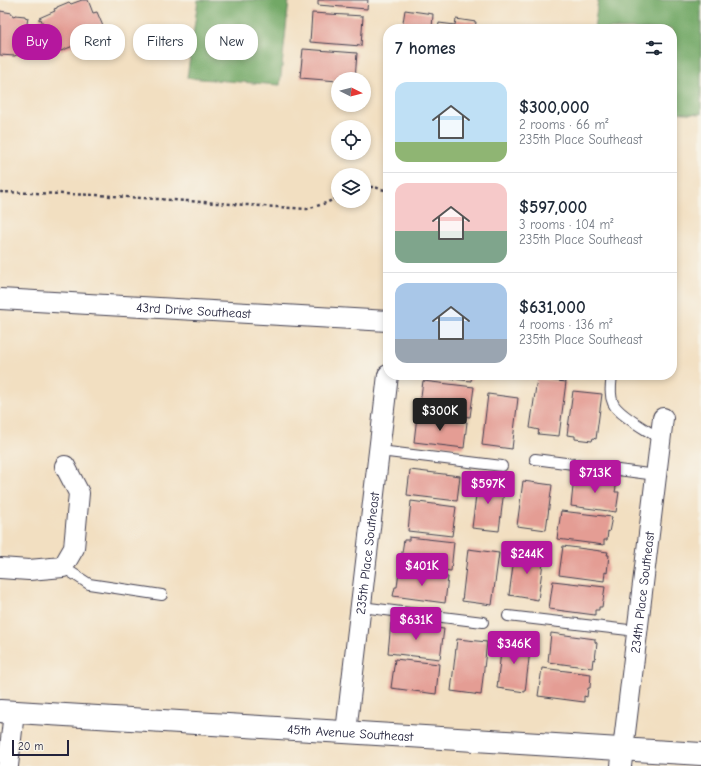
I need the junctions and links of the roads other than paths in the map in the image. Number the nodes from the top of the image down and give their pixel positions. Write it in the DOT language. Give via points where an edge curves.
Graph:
graph roads {
  1 [pos="0,298"];
  2 [pos="383,321"];
  3 [pos="387,380"];
  4 [pos="611,380"];
  5 [pos="662,418"];
  6 [pos="660,439"];
  7 [pos="380,451"];
  8 [pos="535,459"];
  9 [pos="65,466"];
  10 [pos="502,466"];
  11 [pos="656,475"];
  12 [pos="0,568"];
  13 [pos="63,568"];
  14 [pos="162,595"];
  15 [pos="361,607"];
  16 [pos="508,616"];
  17 [pos="483,622"];
  18 [pos="637,631"];
  19 [pos="7,712"];
  20 [pos="346,732"];
  21 [pos="701,754"];
  22 [pos="622,758"];
  23 [pos="8,766"];
  1 -- 2 [label="street, 43rd Drive Southeast"];
  3 -- 7 [label="street, 235th Place Southeast"];
  4 -- 6 [label="lane" via="612,400 618,410"];
  5 -- 6 [label="street, 234th Place Southeast"];
  6 -- 11 [label="street, 234th Place Southeast"];
  7 -- 10 [label="lane"];
  7 -- 15 [label="street, 235th Place Southeast"];
  8 -- 11 [label="lane"];
  9 -- 13 [label="street" via="79,493 74,548"];
  11 -- 18 [label="street, 234th Place Southeast"];
  12 -- 13 [label="street"];
  13 -- 14 [label="lane" via="89,584"];
  15 -- 17 [label="lane"];
  15 -- 20 [label="street, 235th Place Southeast"];
  16 -- 18 [label="lane"];
  18 -- 22 [label="street, 234th Place Southeast"];
  19 -- 20 [label="street, 45th Avenue Southeast"];
  19 -- 23 [label="street"];
  20 -- 22 [label="street, 45th Avenue Southeast"];
  21 -- 22 [label="street, 45th Avenue Southeast"];
}
